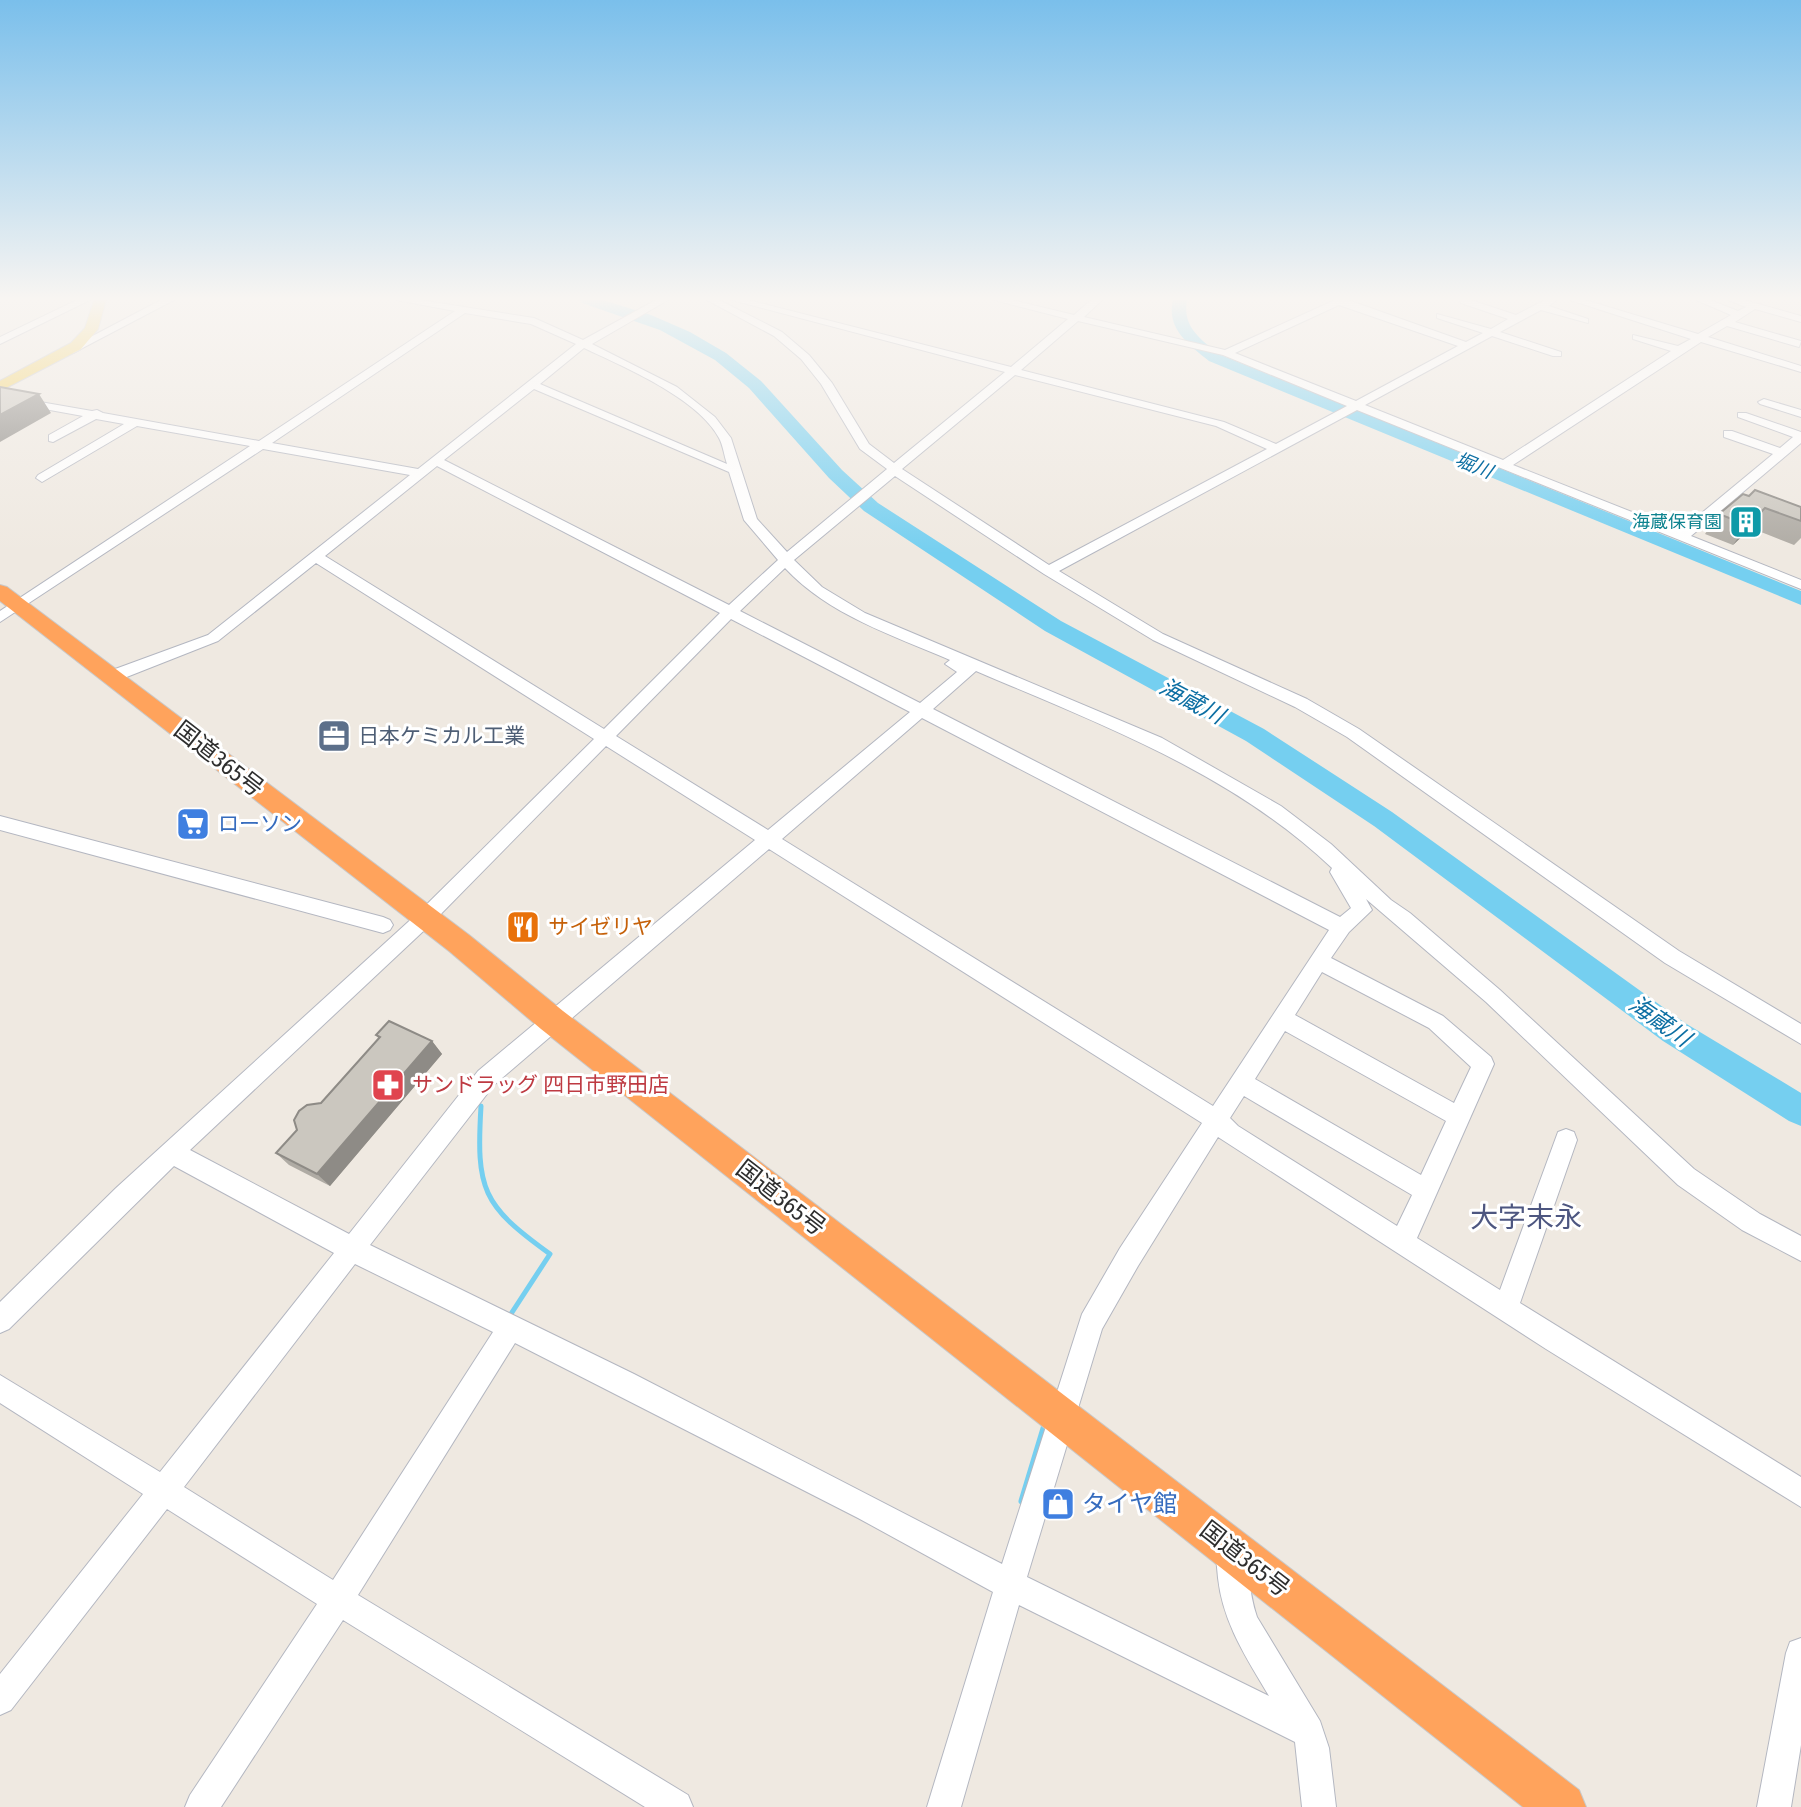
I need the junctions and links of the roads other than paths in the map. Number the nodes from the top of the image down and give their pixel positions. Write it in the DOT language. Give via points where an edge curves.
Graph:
graph roads {
  1 [pos="350,384"];
  2 [pos="532,384"];
  3 [pos="664,384"];
  4 [pos="827,384"];
  5 [pos="998,384"];
  6 [pos="1062,384"];
  7 [pos="1300,384"];
  8 [pos="1395,384"];
  9 [pos="1627,384"];
  10 [pos="0,398"];
  11 [pos="1764,402"];
  12 [pos="1353,407"];
  13 [pos="97,413"];
  14 [pos="1801,414"];
  15 [pos="1742,415"];
  16 [pos="137,421"];
  17 [pos="1728,434"];
  18 [pos="1801,436"];
  19 [pos="53,438"];
  20 [pos="261,443"];
  21 [pos="1276,448"];
  22 [pos="1783,453"];
  23 [pos="434,460"];
  24 [pos="1503,466"];
  25 [pos="736,469"];
  26 [pos="895,470"];
  27 [pos="419,473"];
  28 [pos="42,478"];
  29 [pos="1681,537"];
  30 [pos="315,556"];
  31 [pos="786,560"];
  32 [pos="1049,571"];
  33 [pos="1801,585"];
  34 [pos="6,605"];
  35 [pos="730,612"];
  36 [pos="913,639"];
  37 [pos="113,676"];
  38 [pos="920,710"];
  39 [pos="604,738"];
  40 [pos="0,822"];
  41 [pos="770,840"];
  42 [pos="1331,855"];
  43 [pos="1362,910"];
  44 [pos="425,918"];
  45 [pos="383,925"];
  46 [pos="1342,927"];
  47 [pos="1426,938"];
  48 [pos="1318,961"];
  49 [pos="1282,1019"];
  50 [pos="552,1020"];
  51 [pos="1801,1035"];
  52 [pos="1242,1083"];
  53 [pos="1459,1117"];
  54 [pos="1218,1121"];
  55 [pos="1566,1140"];
  56 [pos="171,1152"];
  57 [pos="1425,1191"];
  58 [pos="1402,1243"];
  59 [pos="1801,1249"];
  60 [pos="353,1250"];
  61 [pos="1506,1308"];
  62 [pos="0,1320"];
  63 [pos="510,1328"];
  64 [pos="0,1388"];
  65 [pos="1060,1415"];
  66 [pos="164,1490"];
  67 [pos="1801,1493"];
  68 [pos="1229,1547"];
  69 [pos="1009,1584"];
  70 [pos="338,1600"];
  71 [pos="1801,1653"];
  72 [pos="0,1699"];
  73 [pos="1309,1732"];
  74 [pos="202,1807"];
  75 [pos="676,1807"];
  76 [pos="944,1807"];
  77 [pos="1319,1807"];
  78 [pos="1562,1807"];
  79 [pos="1774,1807"];
  1 -- 20 [label="street"];
  2 -- 23 [label="street"];
  2 -- 25 [label="street"];
  3 -- 25 [label="street" via="715,424"];
  4 -- 26 [label="street" via="864,446"];
  5 -- 26 [label="street"];
  6 -- 21 [label="street" via="1220,424"];
  7 -- 12 [label="street"];
  8 -- 12 [label="street"];
  9 -- 24 [label="street"];
  10 -- 13 [label="street"];
  11 -- 14 [label="street"];
  12 -- 21 [label="street"];
  12 -- 24 [label="street"];
  13 -- 16 [label="street"];
  13 -- 19 [label="street"];
  15 -- 18 [label="street"];
  16 -- 20 [label="street"];
  16 -- 28 [label="street"];
  17 -- 22 [label="street"];
  18 -- 22 [label="street"];
  20 -- 27 [label="street"];
  20 -- 34 [label="street"];
  21 -- 32 [label="street"];
  22 -- 29 [label="street"];
  23 -- 27 [label="street"];
  23 -- 35 [label="street"];
  24 -- 29 [label="street"];
  25 -- 31 [label="street" via="751,520"];
  26 -- 31 [label="street"];
  26 -- 32 [label="street"];
  27 -- 30 [label="street"];
  29 -- 33 [label="street"];
  30 -- 37 [label="street" via="213,638"];
  30 -- 39 [label="street"];
  31 -- 35 [label="street"];
  31 -- 36 [label="street" via="827,597"];
  32 -- 51 [label="street" via="1158,637 1301,703 1353,733 1672,957"];
  34 -- 37 [label="highway, 国道365号"];
  35 -- 38 [label="street"];
  35 -- 39 [label="street"];
  36 -- 38 [label="street" via="968,671"];
  36 -- 42 [label="street" via="1156,742 1275,811"];
  37 -- 44 [label="highway, 国道365号"];
  38 -- 41 [label="street"];
  38 -- 46 [label="street"];
  39 -- 41 [label="street"];
  39 -- 44 [label="street"];
  40 -- 45 [label="street"];
  41 -- 50 [label="street"];
  41 -- 54 [label="street"];
  42 -- 43 [label="street"];
  42 -- 47 [label="street"];
  43 -- 46 [label="street"];
  43 -- 47 [label="street"];
  44 -- 50 [label="highway, 国道365号"];
  44 -- 56 [label="street"];
  46 -- 48 [label="street"];
  47 -- 59 [label="street" via="1686,1177 1751,1222"];
  48 -- 49 [label="street"];
  48 -- 53 [label="street" via="1436,1022 1483,1064"];
  49 -- 52 [label="street"];
  49 -- 53 [label="street"];
  50 -- 60 [label="street" via="486,1078"];
  50 -- 65 [label="highway, 国道365号"];
  52 -- 54 [label="street"];
  52 -- 57 [label="street"];
  53 -- 57 [label="street"];
  54 -- 58 [label="street"];
  54 -- 65 [label="street" via="1091,1323"];
  55 -- 61 [label="street"];
  56 -- 60 [label="street"];
  56 -- 62 [label="street"];
  57 -- 58 [label="street"];
  58 -- 61 [label="street"];
  60 -- 63 [label="street"];
  60 -- 66 [label="street"];
  61 -- 67 [label="street"];
  63 -- 69 [label="street"];
  63 -- 70 [label="street"];
  64 -- 66 [label="street"];
  65 -- 68 [label="highway, 国道365号"];
  65 -- 69 [label="street"];
  66 -- 70 [label="street"];
  66 -- 72 [label="street"];
  68 -- 73 [label="street" via="1245,1626"];
  68 -- 78 [label="highway, 国道365号"];
  69 -- 73 [label="street"];
  69 -- 76 [label="street"];
  70 -- 74 [label="street"];
  70 -- 75 [label="street"];
  71 -- 79 [label="street"];
  73 -- 77 [label="street"];
}
